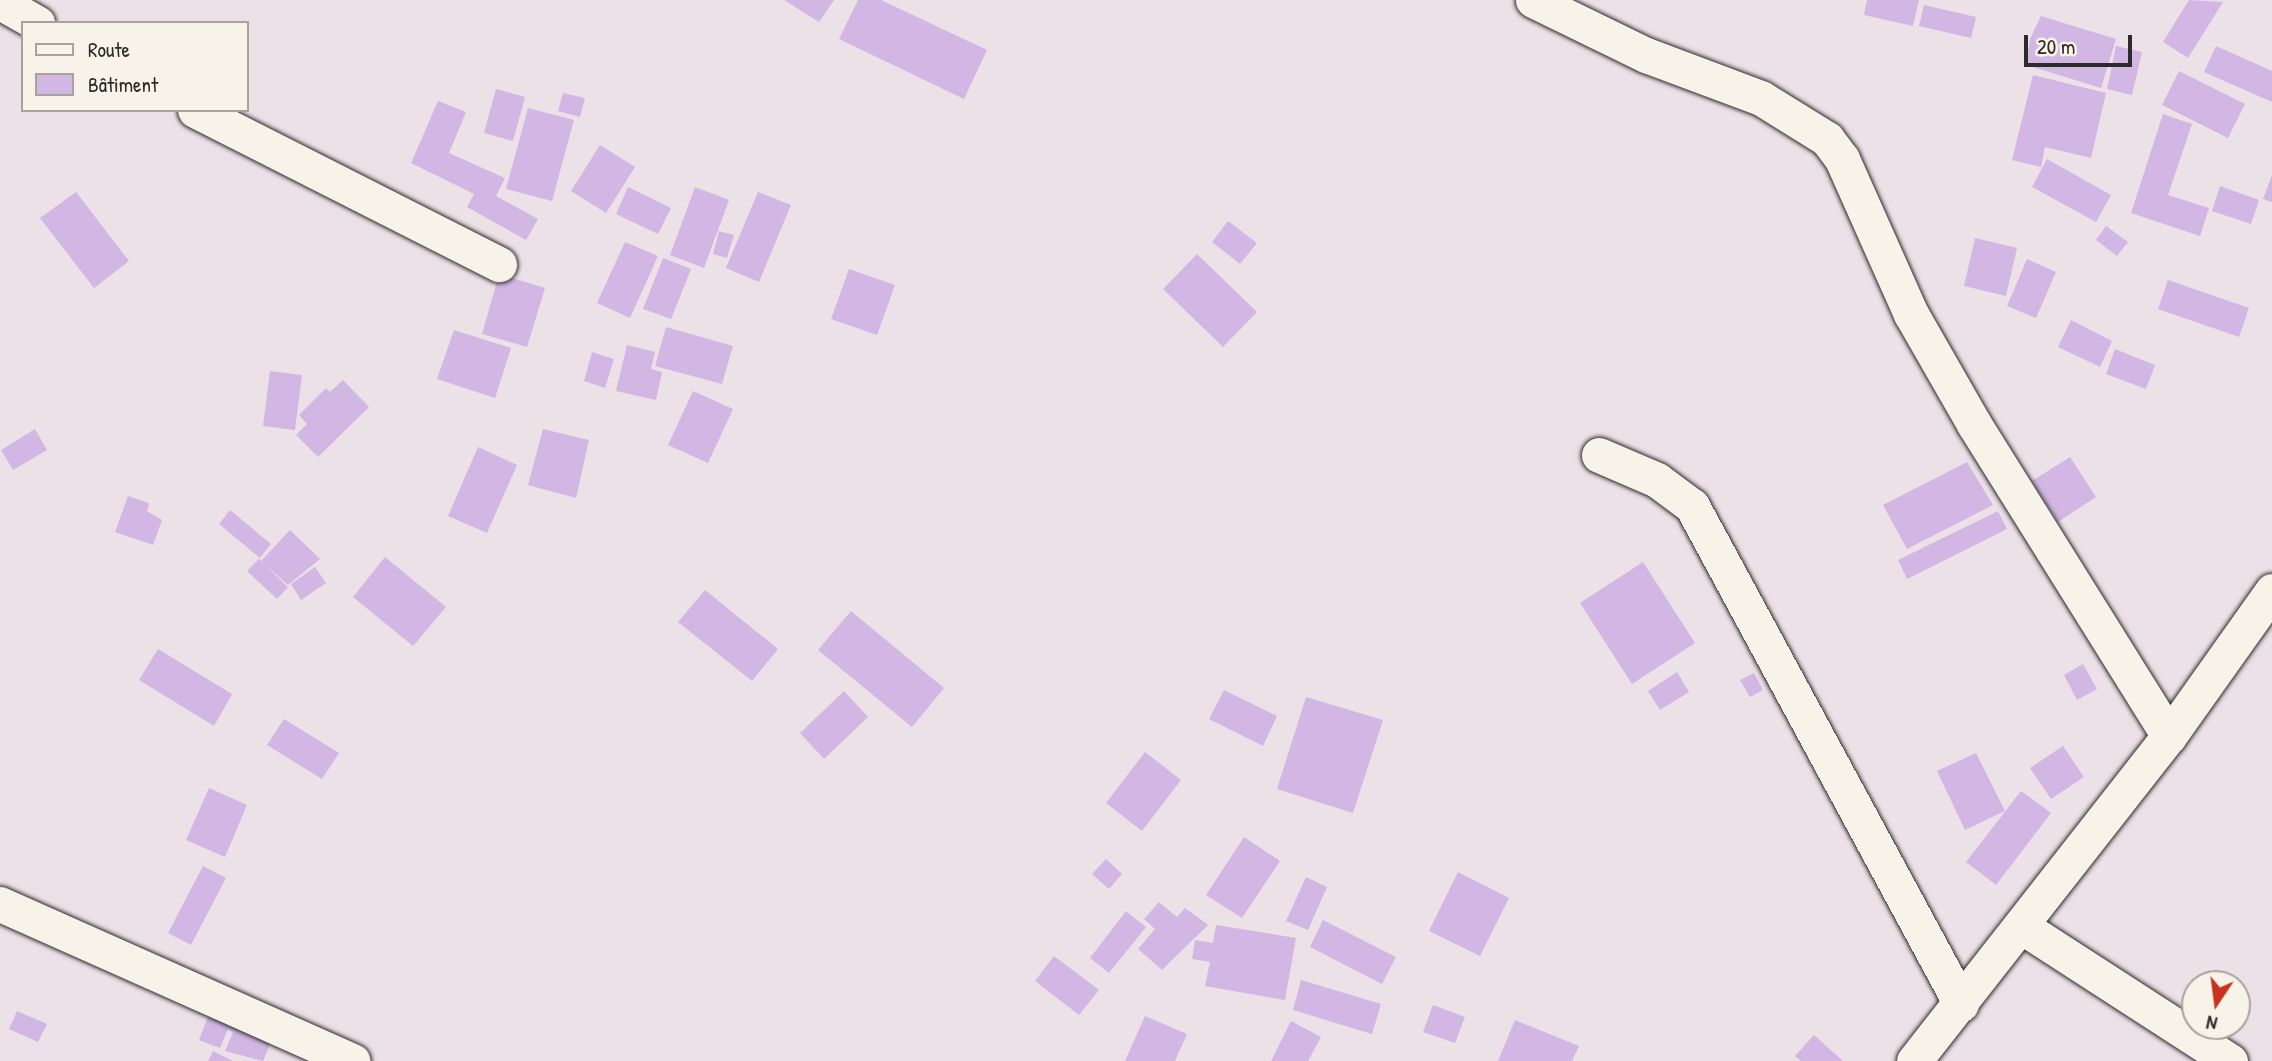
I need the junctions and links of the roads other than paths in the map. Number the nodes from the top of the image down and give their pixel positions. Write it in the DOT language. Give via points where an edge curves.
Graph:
graph roads {
  1 [pos="1533,0"];
  2 [pos="0,2"];
  3 [pos="33,21"];
  4 [pos="199,112"];
  5 [pos="499,264"];
  6 [pos="1599,455"];
  7 [pos="2272,591"];
  8 [pos="2169,736"];
  9 [pos="0,904"];
  10 [pos="2021,926"];
  11 [pos="1961,1004"];
  12 [pos="353,1061"];
  13 [pos="1914,1061"];
  14 [pos="2230,1061"];
  1 -- 8 [label="street" via="1646,55 1761,98 1827,139 1842,159 1912,314 1967,413"];
  2 -- 3 [label="street"];
  4 -- 5 [label="street"];
  6 -- 11 [label="street" via="1657,480 1692,506"];
  7 -- 8 [label="street"];
  8 -- 10 [label="street"];
  9 -- 12 [label="street"];
  10 -- 11 [label="street"];
  10 -- 14 [label="street"];
  11 -- 13 [label="street"];
}
